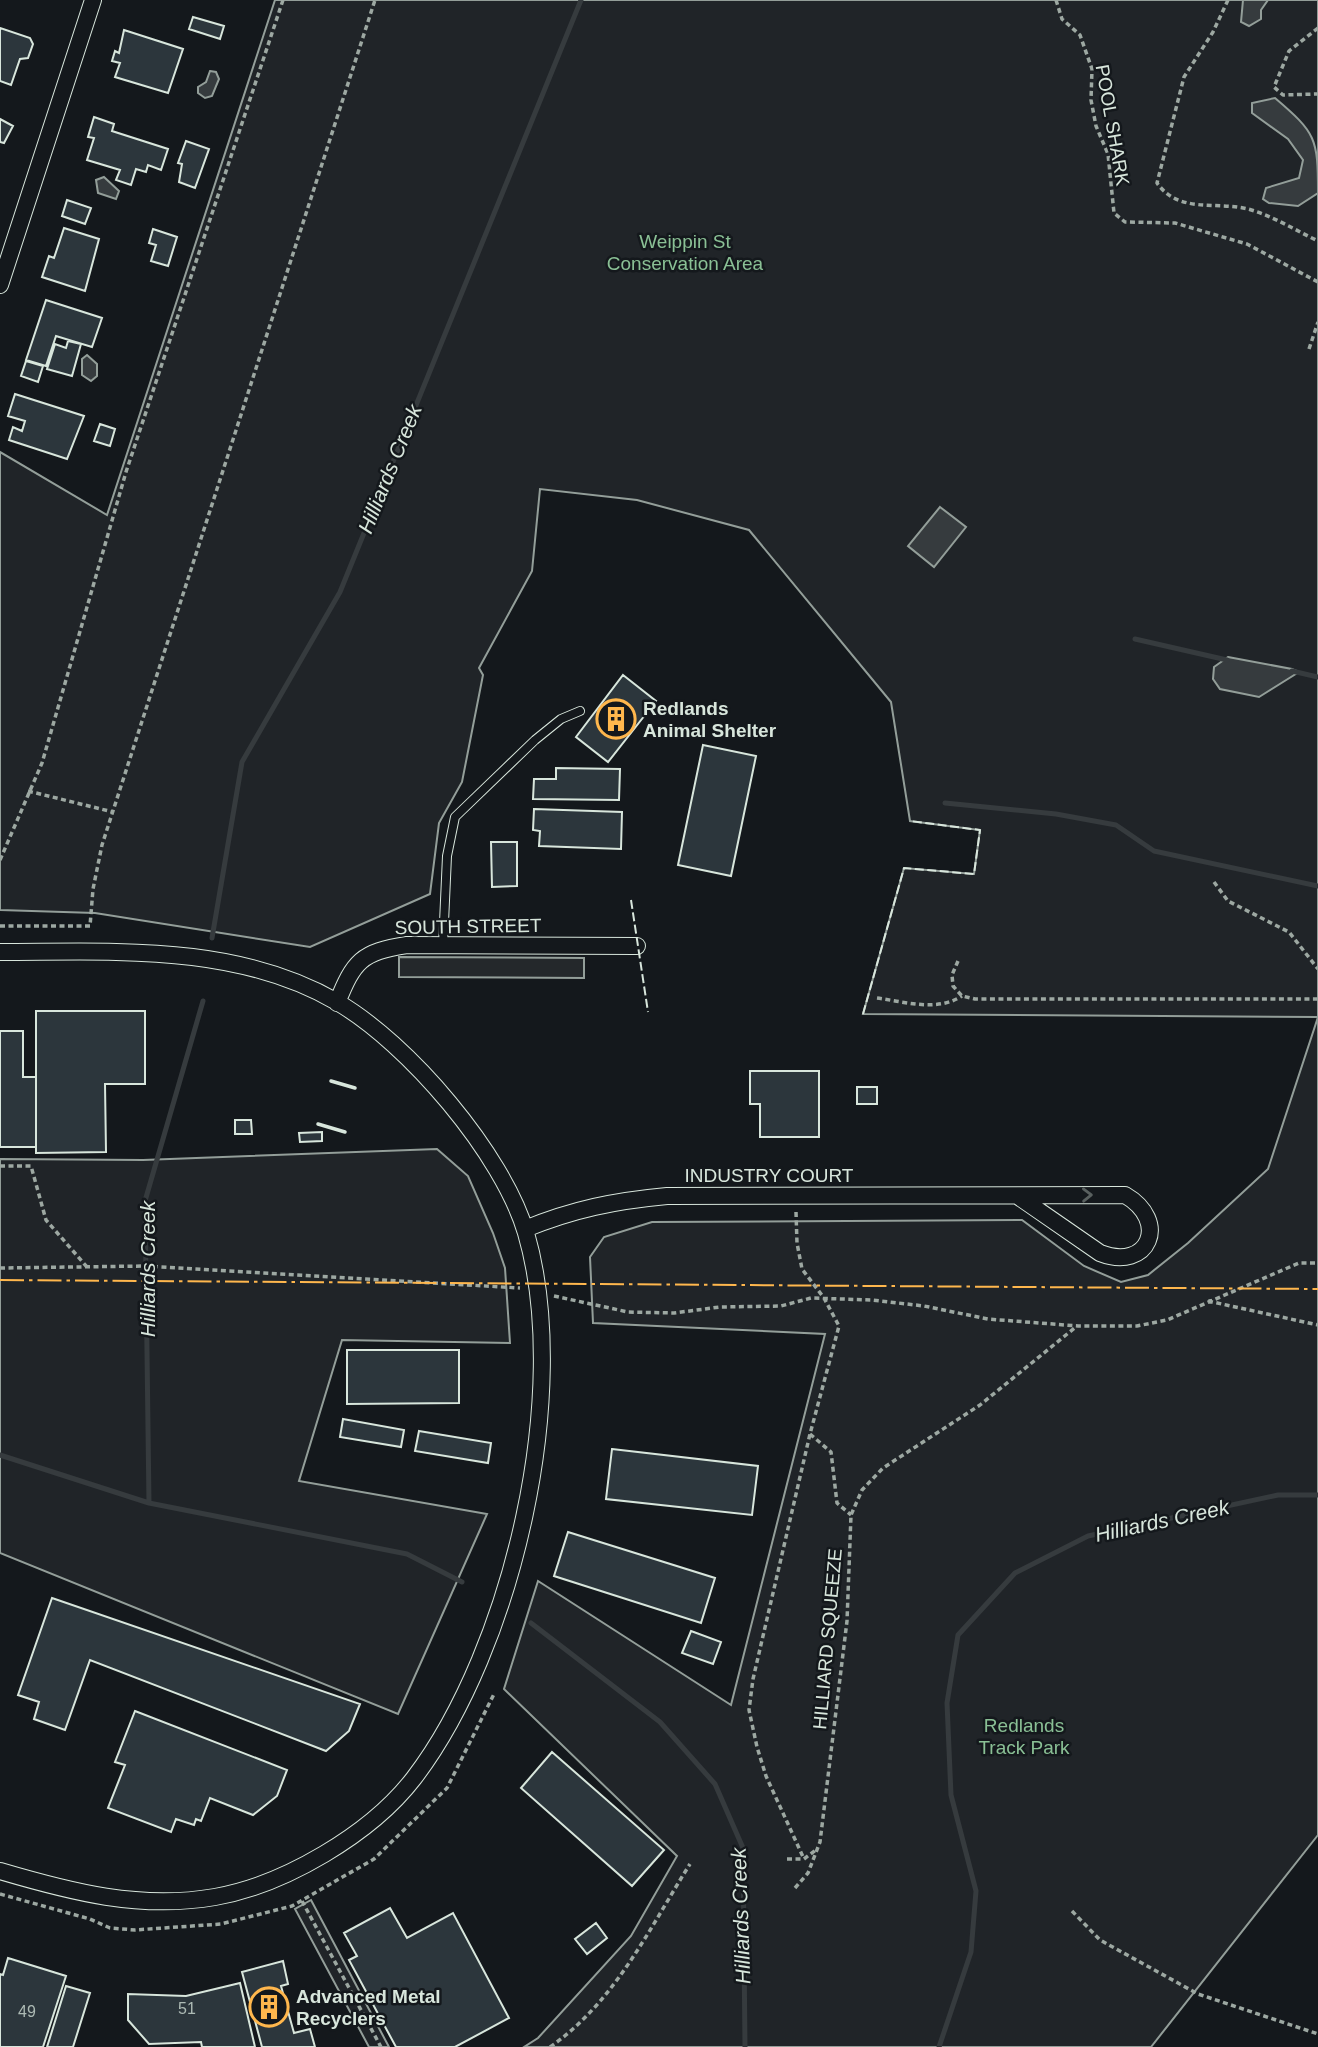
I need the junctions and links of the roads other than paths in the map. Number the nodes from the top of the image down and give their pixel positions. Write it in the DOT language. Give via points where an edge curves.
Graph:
graph roads {
  1 [pos="93,0"];
  2 [pos="0,285"];
  3 [pos="580,711"];
  4 [pos="443,945"];
  5 [pos="637,946"];
  6 [pos="0,952"];
  7 [pos="337,1003"];
  8 [pos="1019,1197"];
  9 [pos="525,1229"];
  10 [pos="0,1871"];
  1 -- 2 [label="street"];
  3 -- 4 [label="lane" via="561,719 535,740 456,817 447,856"];
  4 -- 5 [label="street, SOUTH STREET"];
  4 -- 7 [label="street, SOUTH STREET" via="375,950 349,973"];
  6 -- 7 [label="street" via="154,953 205,958 248,967"];
  7 -- 9 [label="street" via="383,1036 445,1098 500,1175"];
  8 -- 8 [label="street, INDUSTRY COURT, one-way" via="1125,1195 1141,1204 1149,1218 1150,1234 1132,1258 1111,1258"];
  8 -- 9 [label="street, INDUSTRY COURT" via="667,1196 570,1211"];
  9 -- 10 [label="street" via="539,1289 543,1369 525,1517 492,1626 470,1680 447,1727 412,1780 368,1823 291,1873 216,1897 138,1902 89,1896"];
}
